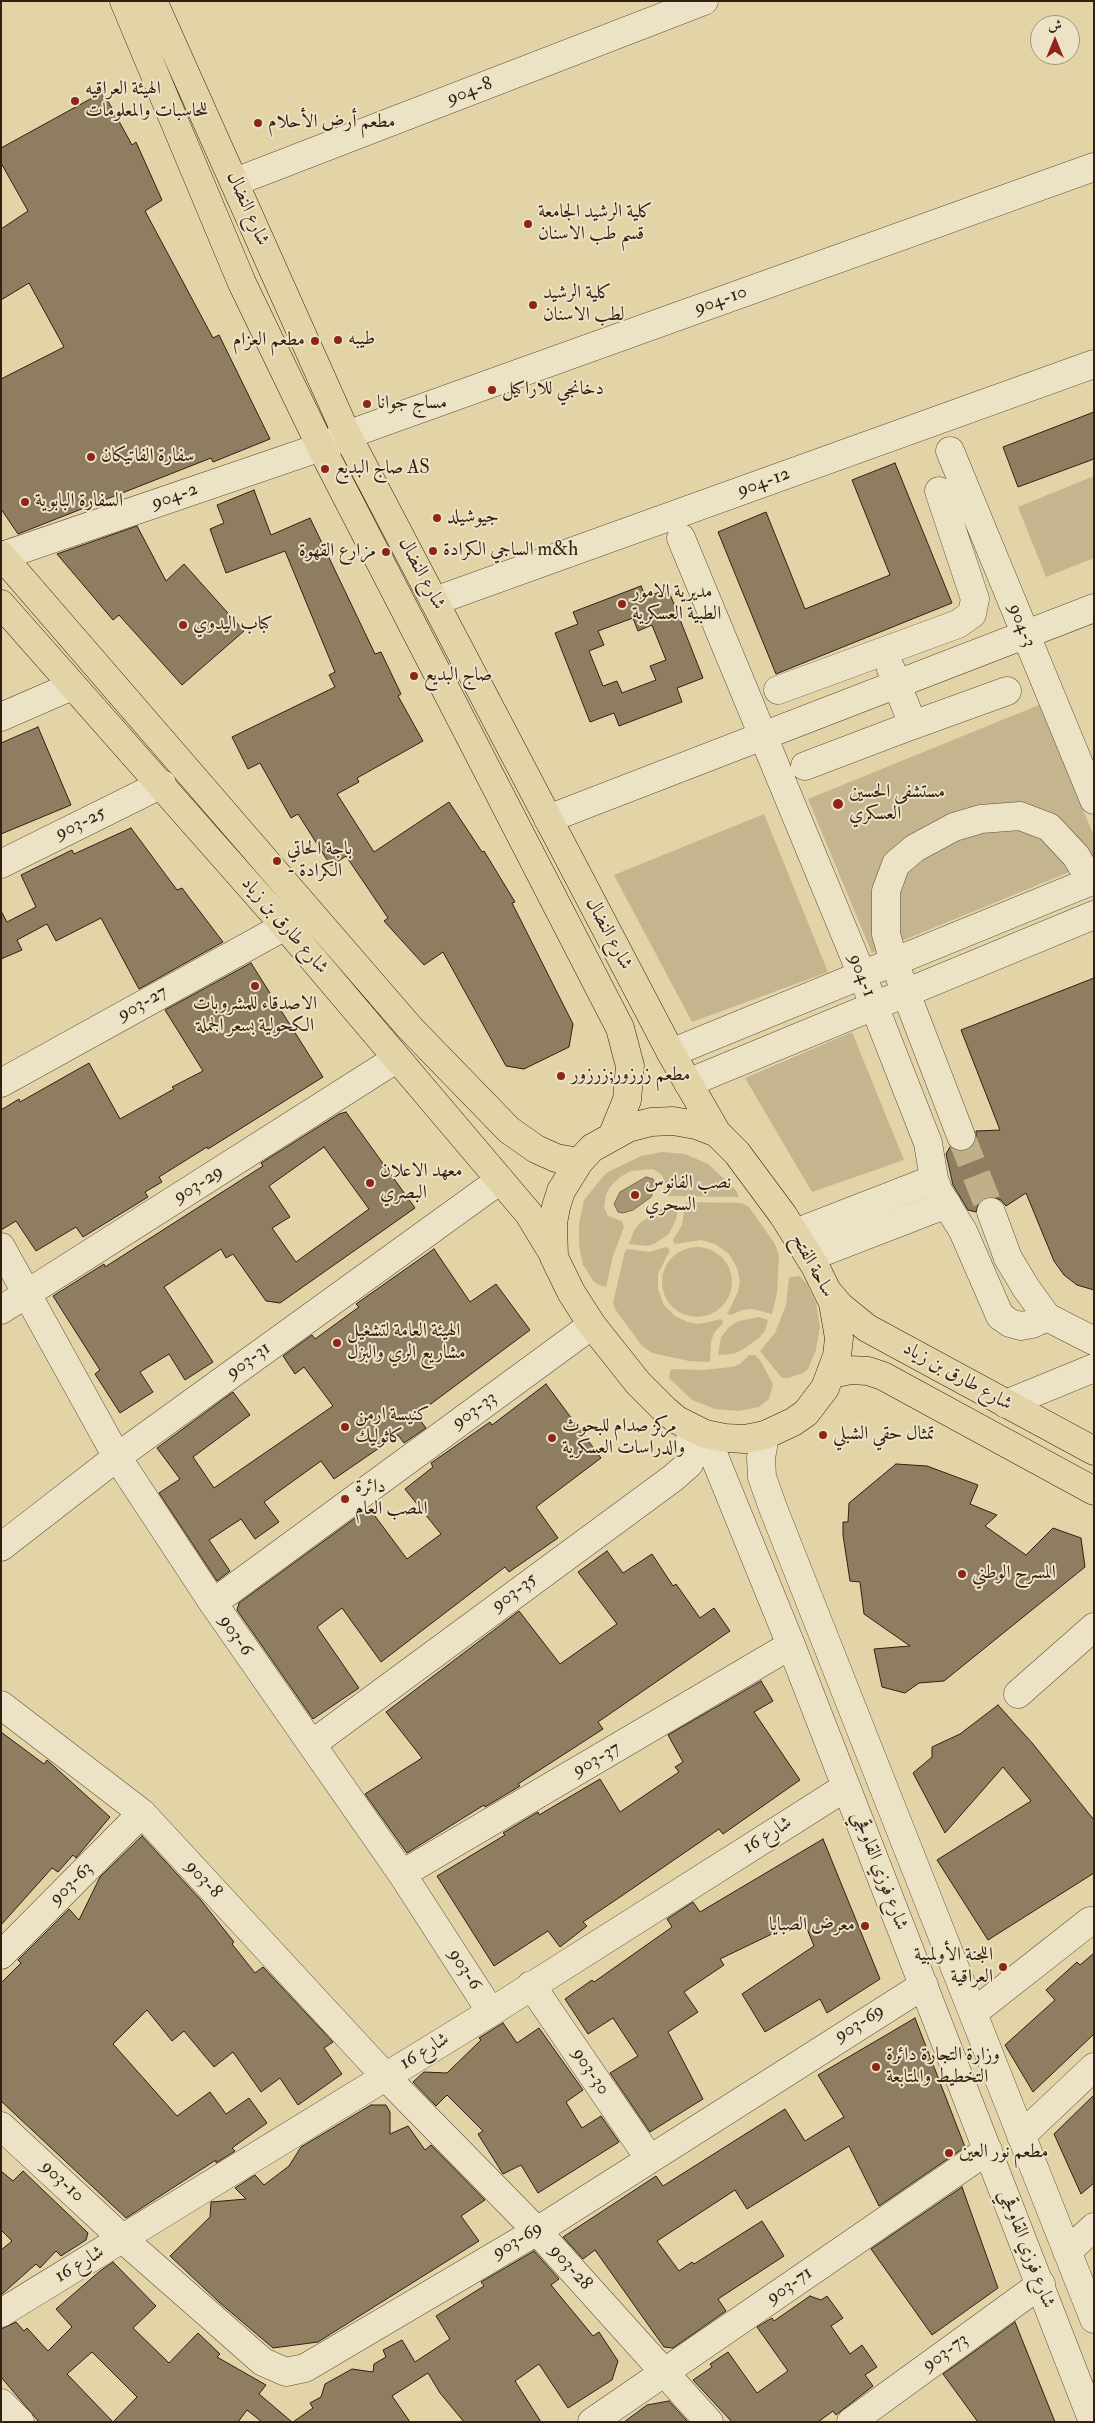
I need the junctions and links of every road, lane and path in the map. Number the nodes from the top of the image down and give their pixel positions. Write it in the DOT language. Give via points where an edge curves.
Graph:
graph roads {
  1 [pos="124,1"];
  2 [pos="153,1"];
  3 [pos="704,1"];
  4 [pos="1094,167"];
  5 [pos="235,182"];
  6 [pos="1094,364"];
  7 [pos="347,436"];
  8 [pos="321,448"];
  9 [pos="950,451"];
  10 [pos="939,491"];
  11 [pos="681,538"];
  12 [pos="2,555"];
  13 [pos="435,601"];
  14 [pos="1,604"];
  15 [pos="1094,608"];
  16 [pos="1025,636"];
  17 [pos="884,651"];
  18 [pos="897,685"];
  19 [pos="72,686"];
  20 [pos="778,690"];
  21 [pos="1007,691"];
  22 [pos="1,717"];
  23 [pos="913,725"];
  24 [pos="762,737"];
  25 [pos="805,766"];
  26 [pos="162,784"];
  27 [pos="1094,800"];
  28 [pos="548,819"];
  29 [pos="1,864"];
  30 [pos="1085,884"];
  31 [pos="1089,917"];
  32 [pos="284,926"];
  33 [pos="972,930"];
  34 [pos="985,960"];
  35 [pos="894,962"];
  36 [pos="862,975"];
  37 [pos="905,993"];
  38 [pos="874,1006"];
  39 [pos="671,1053"];
  40 [pos="396,1059"];
  41 [pos="1,1083"];
  42 [pos="688,1083"];
  43 [pos="717,1133"];
  44 [pos="613,1134"];
  45 [pos="928,1143"];
  46 [pos="579,1162"];
  47 [pos="934,1179"];
  48 [pos="500,1180"];
  49 [pos="947,1204"];
  50 [pos="794,1233"];
  51 [pos="967,1238"];
  52 [pos="1,1247"];
  53 [pos="554,1257"];
  54 [pos="810,1257"];
  55 [pos="828,1292"];
  56 [pos="26,1294"];
  57 [pos="1,1310"];
  58 [pos="1047,1317"];
  59 [pos="592,1325"];
  60 [pos="1094,1341"];
  61 [pos="1094,1368"];
  62 [pos="832,1374"];
  63 [pos="1006,1404"];
  64 [pos="698,1431"];
  65 [pos="765,1435"];
  66 [pos="1094,1451"];
  67 [pos="117,1456"];
  68 [pos="1094,1492"];
  69 [pos="1,1547"];
  70 [pos="213,1603"];
  71 [pos="1094,1627"];
  72 [pos="791,1645"];
  73 [pos="1018,1694"];
  74 [pos="1,1705"];
  75 [pos="312,1744"];
  76 [pos="846,1787"];
  77 [pos="142,1813"];
  78 [pos="402,1874"];
  79 [pos="1090,1921"];
  80 [pos="1,1955"];
  81 [pos="531,1985"];
  82 [pos="924,1985"];
  83 [pos="491,2012"];
  84 [pos="973,2014"];
  85 [pos="1094,2067"];
  86 [pos="385,2076"];
  87 [pos="1,2126"];
  88 [pos="1021,2136"];
  89 [pos="988,2150"];
  90 [pos="649,2158"];
  91 [pos="1094,2227"];
  92 [pos="536,2231"];
  93 [pos="123,2239"];
  94 [pos="1067,2252"];
  95 [pos="1041,2284"];
  96 [pos="1,2313"];
  97 [pos="1094,2319"];
  98 [pos="664,2372"];
  99 [pos="1,2403"];
  100 [pos="20,2422"];
  101 [pos="592,2422"];
  102 [pos="709,2422"];
  103 [pos="851,2422"];
  104 [pos="1093,2422"];
  1 -- 8 [label="main road, شارع النضال" via="242,284"];
  2 -- 5 [label="main road, شارع النضال"];
  3 -- 5 [label="street, 904-8"];
  4 -- 7 [label="street, 904-10"];
  5 -- 7 [label="main road, شارع النضال"];
  6 -- 13 [label="street, 904-12"];
  7 -- 8 [label="street, 904-2"];
  7 -- 13 [label="main road, شارع النضال"];
  8 -- 12 [label="street, 904-2"];
  8 -- 44 [label="main road, شارع النضال" via="620,1028 630,1066 627,1100"];
  9 -- 16 [label="street, 904-3"];
  10 -- 17 [label="street" via="975,600 972,614 958,624"];
  11 -- 24 [label="street, 904-1"];
  12 -- 46 [label="main road, شارع طارق بن زياد" via="410,1028 509,1130 536,1149 556,1158"];
  13 -- 28 [label="main road, شارع النضال"];
  14 -- 19 [label="main road, شارع طارق بن زياد"];
  15 -- 16 [label="street"];
  16 -- 18 [label="street"];
  16 -- 27 [label="street, 904-3"];
  17 -- 18 [label="street"];
  17 -- 20 [label="street"];
  18 -- 23 [label="street"];
  18 -- 24 [label="street"];
  19 -- 22 [label="street"];
  19 -- 26 [label="main road, شارع طارق بن زياد"];
  21 -- 23 [label="street"];
  23 -- 25 [label="street"];
  24 -- 28 [label="street"];
  24 -- 36 [label="street, 904-1"];
  26 -- 29 [label="street, 903-25"];
  26 -- 32 [label="main road, شارع طارق بن زياد"];
  28 -- 39 [label="main road, شارع النضال"];
  30 -- 31 [label="street"];
  30 -- 33 [label="street"];
  30 -- 35 [label="street" via="1076,856 1049,826 1020,816 981,819 954,826 915,848 896,864 886,891 886,934"];
  31 -- 34 [label="street"];
  32 -- 40 [label="main road, شارع طارق بن زياد"];
  32 -- 41 [label="street, 903-27"];
  33 -- 34 [label="street"];
  33 -- 35 [label="street"];
  34 -- 37 [label="street"];
  35 -- 36 [label="street"];
  35 -- 37 [label="street"];
  36 -- 38 [label="street, 904-1"];
  36 -- 39 [label="street"];
  37 -- 38 [label="street"];
  37 -- 45 [label="street" via="960,1133"];
  38 -- 42 [label="street"];
  38 -- 45 [label="street, 904-1"];
  39 -- 42 [label="main road, شارع النضال"];
  40 -- 48 [label="main road, شارع طارق بن زياد"];
  40 -- 56 [label="street, 903-29"];
  42 -- 43 [label="main road, شارع النضال"];
  43 -- 44 [label="main road, ساحة الفتح" via="696,1125 651,1122"];
  43 -- 50 [label="main road, ساحة الفتح" via="737,1152"];
  44 -- 46 [label="main road, ساحة الفتح" via="592,1148"];
  45 -- 47 [label="street, 904-1"];
  46 -- 53 [label="main road, ساحة الفتح" via="565,1183 556,1206"];
  47 -- 49 [label="street, 904-1"];
  47 -- 50 [label="street"];
  48 -- 53 [label="main road, شارع طارق بن زياد" via="529,1214"];
  48 -- 67 [label="street, 903-31"];
  49 -- 51 [label="street, 904-1"];
  49 -- 54 [label="street"];
  50 -- 54 [label="main road, ساحة الفتح"];
  51 -- 58 [label="street, 904-1" via="1000,1316 1021,1326"];
  51 -- 58 [label="street" via="994,1221 1017,1274"];
  52 -- 56 [label="street, 903-6"];
  53 -- 59 [label="main road, ساحة الفتح"];
  54 -- 55 [label="main road, ساحة الفتح"];
  55 -- 62 [label="main road, ساحة الفتح" via="837,1321 838,1338"];
  55 -- 63 [label="main road, شارع طارق بن زياد" via="866,1328"];
  56 -- 57 [label="street, 903-29"];
  56 -- 67 [label="street, 903-6"];
  58 -- 60 [label="street"];
  59 -- 64 [label="main road, ساحة الفتح" via="638,1383 665,1410"];
  59 -- 70 [label="street, 903-33"];
  61 -- 63 [label="street"];
  62 -- 65 [label="main road, ساحة الفتح" via="806,1412"];
  62 -- 68 [label="main road, شارع طارق بن زياد" via="850,1370 883,1376"];
  63 -- 66 [label="main road, شارع طارق بن زياد"];
  64 -- 65 [label="main road, ساحة الفتح" via="725,1438"];
  64 -- 72 [label="street, شارع فوزي القاوقجي"];
  64 -- 75 [label="street, 903-35" via="689,1464 673,1478"];
  65 -- 84 [label="street, شارع فوزي القاوقجي" via="762,1477 772,1508"];
  67 -- 69 [label="street, 903-31"];
  67 -- 70 [label="street, 903-6"];
  70 -- 75 [label="street, 903-6"];
  71 -- 73 [label="street"];
  72 -- 76 [label="street, شارع فوزي القاوقجي"];
  72 -- 78 [label="street, 903-37"];
  74 -- 77 [label="street, 903-8"];
  75 -- 78 [label="street, 903-6"];
  76 -- 81 [label="street, شارع 16"];
  76 -- 82 [label="street, شارع فوزي القاوقجي"];
  77 -- 80 [label="street, 903-63"];
  77 -- 86 [label="street, 903-8"];
  78 -- 83 [label="street, 903-6"];
  79 -- 84 [label="street"];
  81 -- 83 [label="street, شارع 16"];
  81 -- 90 [label="street, 903-30"];
  82 -- 89 [label="street, شارع فوزي القاوقجي"];
  82 -- 90 [label="street, 903-69"];
  83 -- 86 [label="street, شارع 16"];
  84 -- 88 [label="street, شارع فوزي القاوقجي"];
  85 -- 88 [label="street"];
  86 -- 92 [label="street, 903-28"];
  86 -- 93 [label="street, شارع 16"];
  87 -- 93 [label="street, 903-10"];
  88 -- 94 [label="street, شارع فوزي القاوقجي"];
  89 -- 95 [label="street, شارع فوزي القاوقجي"];
  89 -- 98 [label="street, 903-71"];
  90 -- 92 [label="street, 903-69"];
  91 -- 94 [label="street"];
  92 -- 93 [label="street, 903-69" via="305,2368 286,2372 263,2362"];
  92 -- 98 [label="street, 903-28"];
  93 -- 96 [label="street, شارع 16"];
  94 -- 97 [label="street, شارع فوزي القاوقجي"];
  95 -- 103 [label="street, 903-73"];
  95 -- 104 [label="street, شارع فوزي القاوقجي"];
  98 -- 101 [label="street, 903-71"];
  98 -- 102 [label="street, 903-28"];
  99 -- 100 [label="street"];
}
